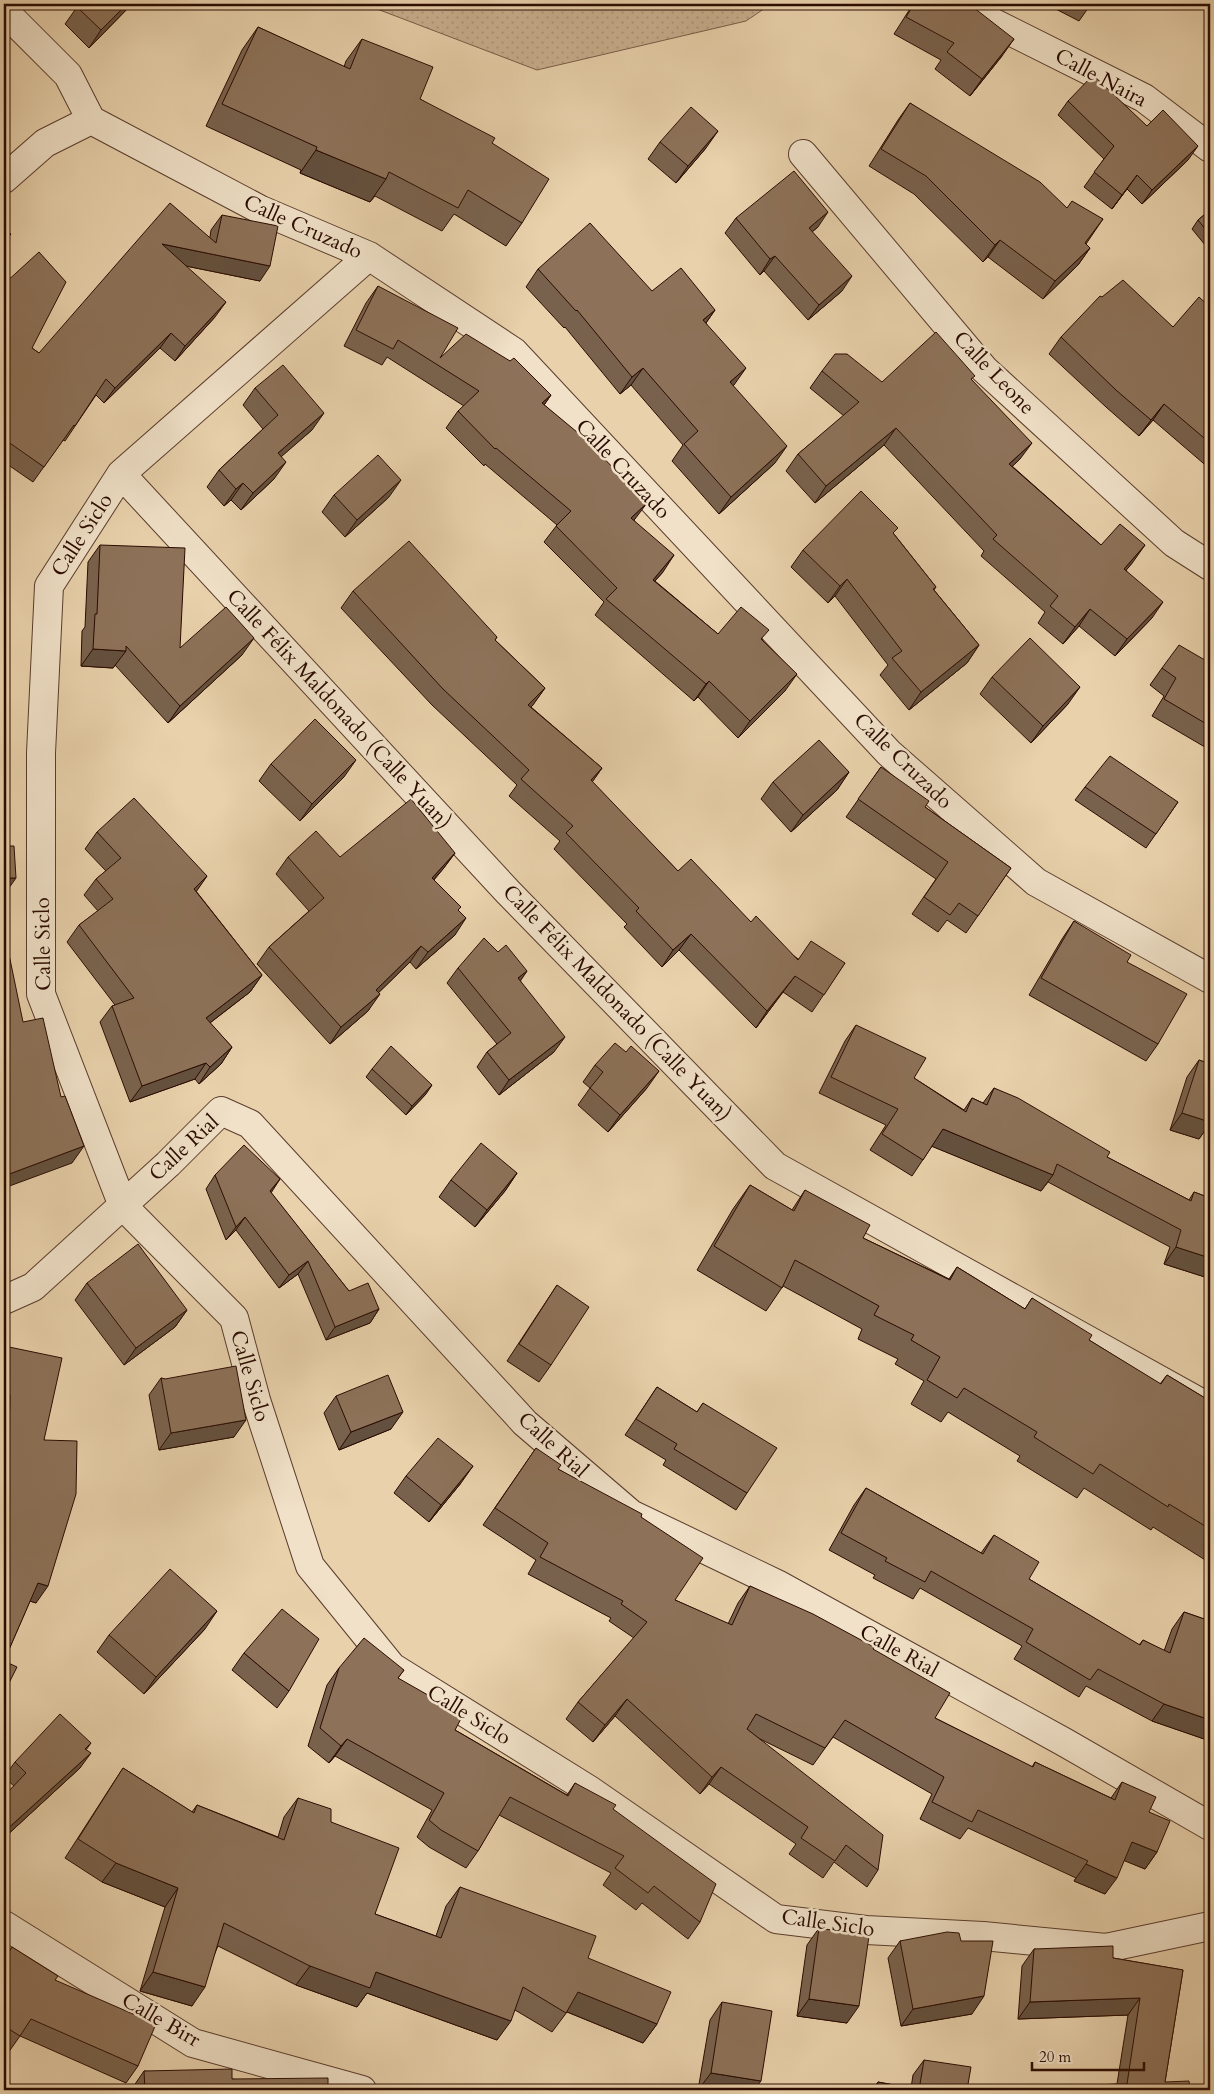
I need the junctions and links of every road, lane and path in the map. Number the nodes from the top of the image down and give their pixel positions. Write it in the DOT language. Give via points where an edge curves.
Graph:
graph roads {
  1 [pos="4,11"];
  2 [pos="984,18"];
  3 [pos="92,120"];
  4 [pos="1210,148"];
  5 [pos="803,154"];
  6 [pos="4,179"];
  7 [pos="369,256"];
  8 [pos="121,474"];
  9 [pos="1210,566"];
  10 [pos="1210,979"];
  11 [pos="123,1206"];
  12 [pos="4,1300"];
  13 [pos="1210,1408"];
  14 [pos="1210,1826"];
  15 [pos="4,1925"];
  16 [pos="1210,1926"];
  17 [pos="362,2090"];
  1 -- 3 [label="street" via="68,75"];
  2 -- 4 [label="street, Calle Naira" via="1144,98"];
  3 -- 6 [label="street" via="45,143"];
  3 -- 7 [label="street, Calle Cruzado" via="261,210"];
  5 -- 9 [label="street, Calle Leone" via="984,369 1174,543"];
  7 -- 8 [label="street, Calle Siclo"];
  7 -- 10 [label="street, Calle Cruzado" via="514,352 890,753 1036,882"];
  8 -- 11 [label="street, Calle Siclo" via="49,586 41,753 41,994"];
  8 -- 13 [label="street, Calle Félix Maldonado (Calle Yuan)" via="508,892 775,1166"];
  11 -- 12 [label="street, Calle Rial" via="33,1287"];
  11 -- 14 [label="street, Calle Rial" via="221,1111 250,1124 525,1423 632,1514 777,1584"];
  11 -- 16 [label="street, Calle Siclo" via="234,1318 256,1400 310,1566 392,1667 591,1791 776,1919 866,1930 984,1936 1106,1948"];
  15 -- 17 [label="street, Calle Birr" via="193,2043"];
}
